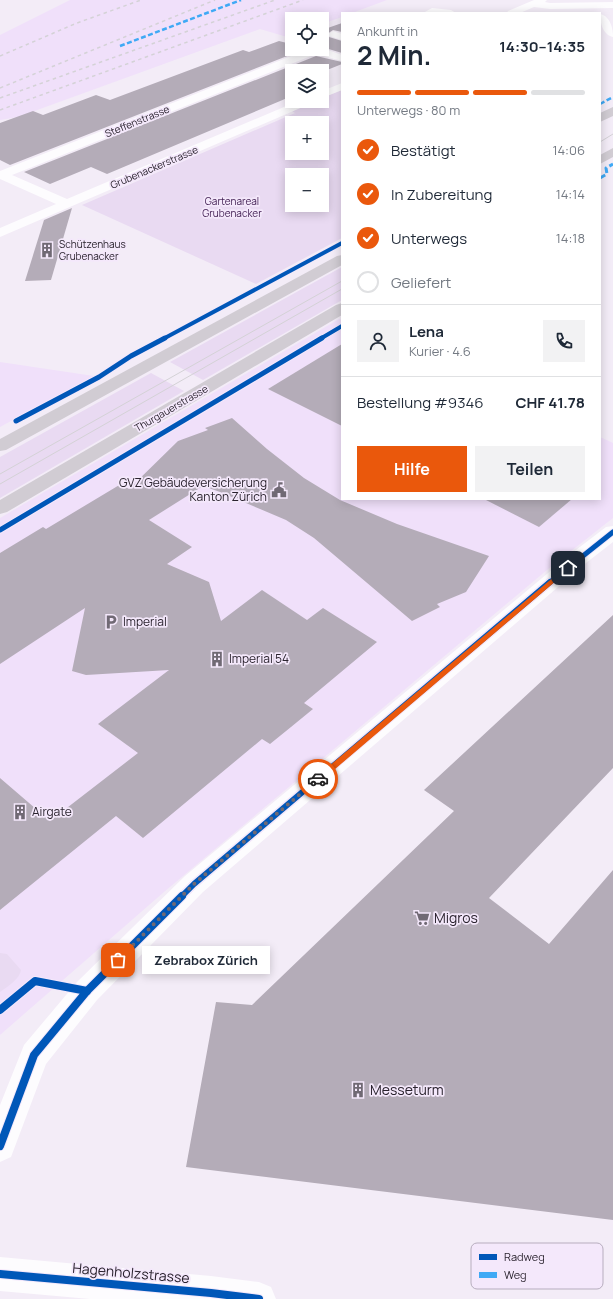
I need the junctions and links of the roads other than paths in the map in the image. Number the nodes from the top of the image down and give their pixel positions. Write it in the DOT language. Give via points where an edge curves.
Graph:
graph roads {
  1 [pos="538,2"];
  2 [pos="613,5"];
  3 [pos="594,9"];
  4 [pos="430,12"];
  5 [pos="442,12"];
  6 [pos="514,12"];
  7 [pos="601,18"];
  8 [pos="613,34"];
  9 [pos="341,58"];
  10 [pos="341,86"];
  11 [pos="329,92"];
  12 [pos="292,108"];
  13 [pos="613,110"];
  14 [pos="601,117"];
  15 [pos="612,145"];
  16 [pos="601,159"];
  17 [pos="67,204"];
  18 [pos="1,232"];
  19 [pos="341,260"];
  20 [pos="341,309"];
  21 [pos="0,446"];
  22 [pos="0,508"];
  23 [pos="613,532"];
  24 [pos="0,1146"];
  25 [pos="0,1274"];
  26 [pos="259,1299"];
  1 -- 3 [label="street" via="550,6"];
  1 -- 6 [label="street"];
  2 -- 3 [label="street"];
  4 -- 5 [label="street"];
  7 -- 8 [label="street"];
  9 -- 17 [label="street, Steffenstrasse" via="316,50 1,175"];
  10 -- 11 [label="street"];
  12 -- 17 [label="street, Grubenackerstrasse"];
  13 -- 14 [label="main road"];
  15 -- 16 [label="main road"];
  17 -- 18 [label="street, Grubenackerstrasse"];
  19 -- 21 [label="main road"];
  20 -- 22 [label="main road, Thurgauerstrasse"];
  23 -- 24 [label="street" via="194,884 169,908 87,991 34,1055"];
  25 -- 26 [label="street, Hagenholzstrasse"];
}
